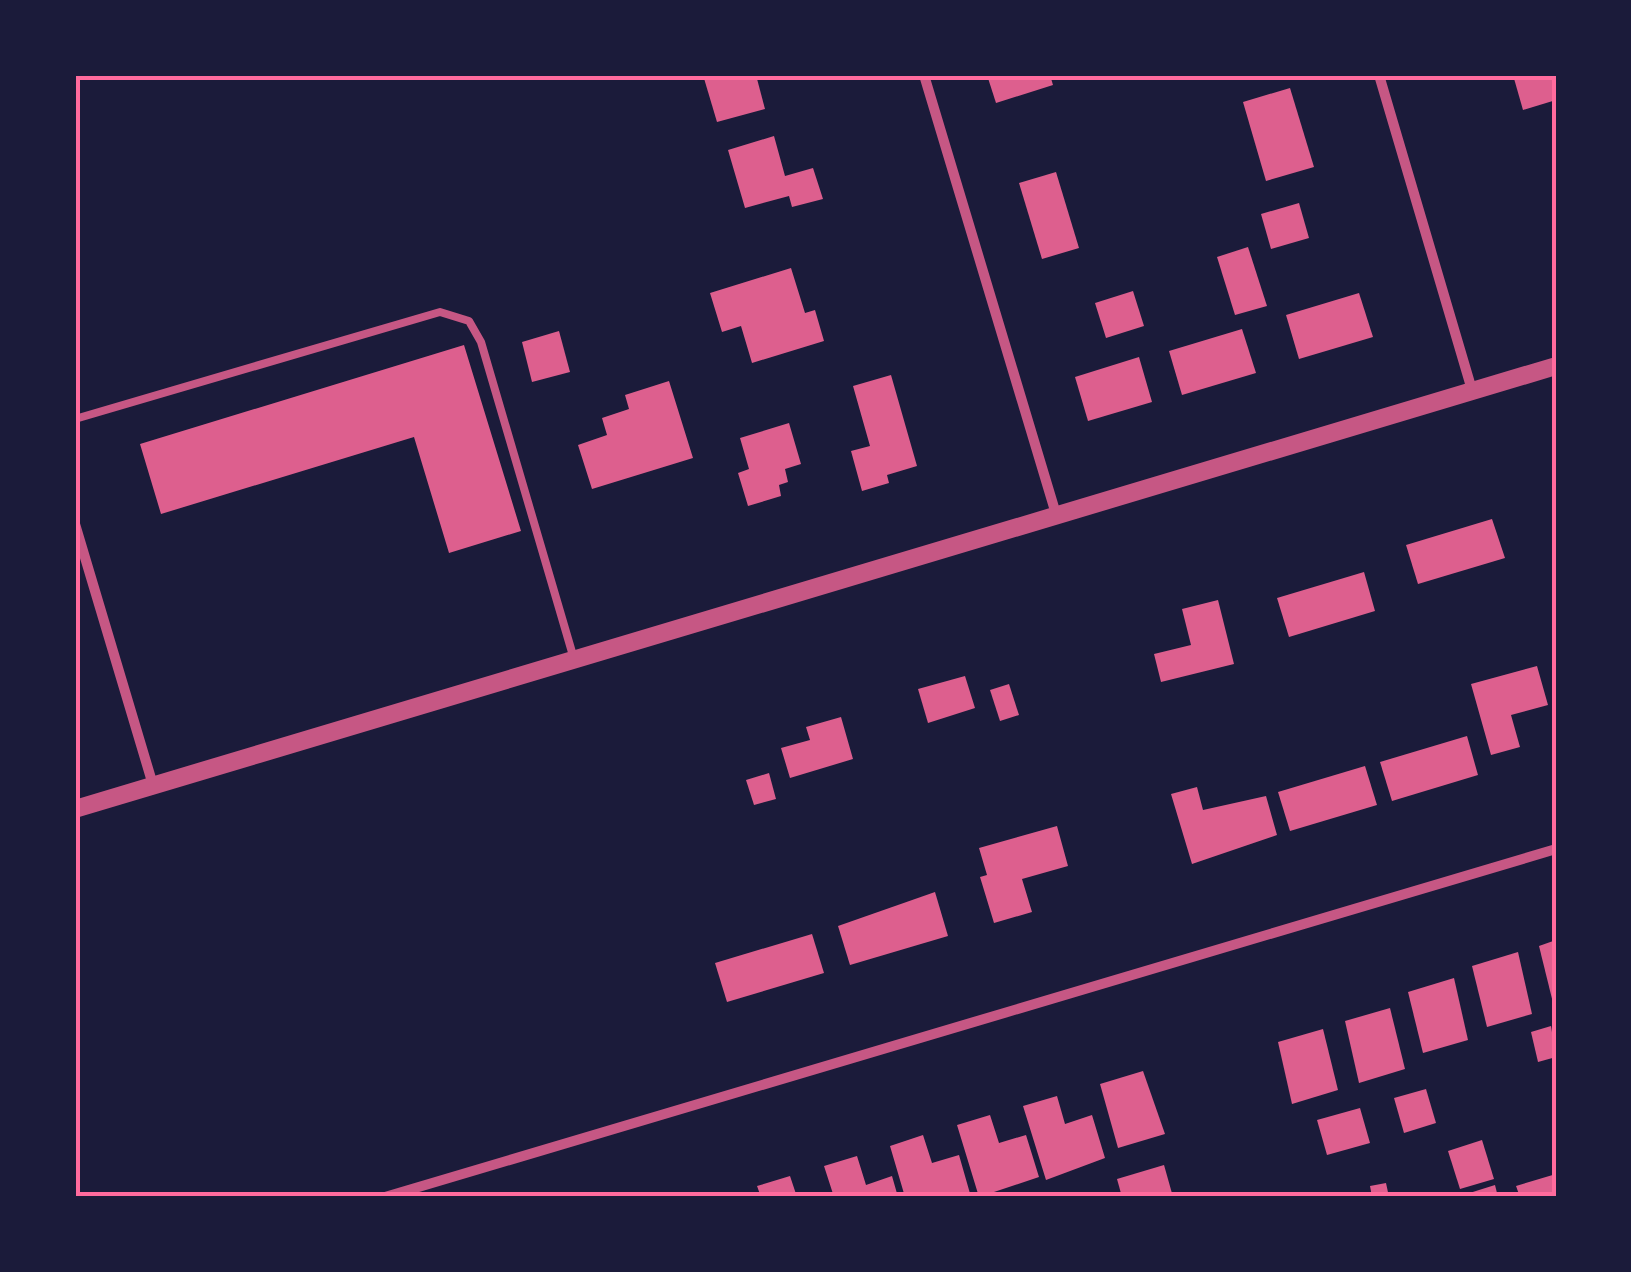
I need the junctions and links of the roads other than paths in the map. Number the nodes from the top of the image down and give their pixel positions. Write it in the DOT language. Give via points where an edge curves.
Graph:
graph roads {
  1 [pos="924,75"];
  2 [pos="1379,75"];
  3 [pos="1556,366"];
  4 [pos="1472,390"];
  5 [pos="75,419"];
  6 [pos="1056,514"];
  7 [pos="75,524"];
  8 [pos="574,659"];
  9 [pos="153,786"];
  10 [pos="75,809"];
  11 [pos="1556,848"];
  12 [pos="385,1197"];
  1 -- 6 [label="street"];
  2 -- 4 [label="street"];
  3 -- 4 [label="street"];
  4 -- 6 [label="street"];
  5 -- 8 [label="lane" via="440,312 469,321 481,342"];
  6 -- 8 [label="street"];
  7 -- 9 [label="street"];
  8 -- 9 [label="street"];
  9 -- 10 [label="street"];
  11 -- 12 [label="street"];
}
